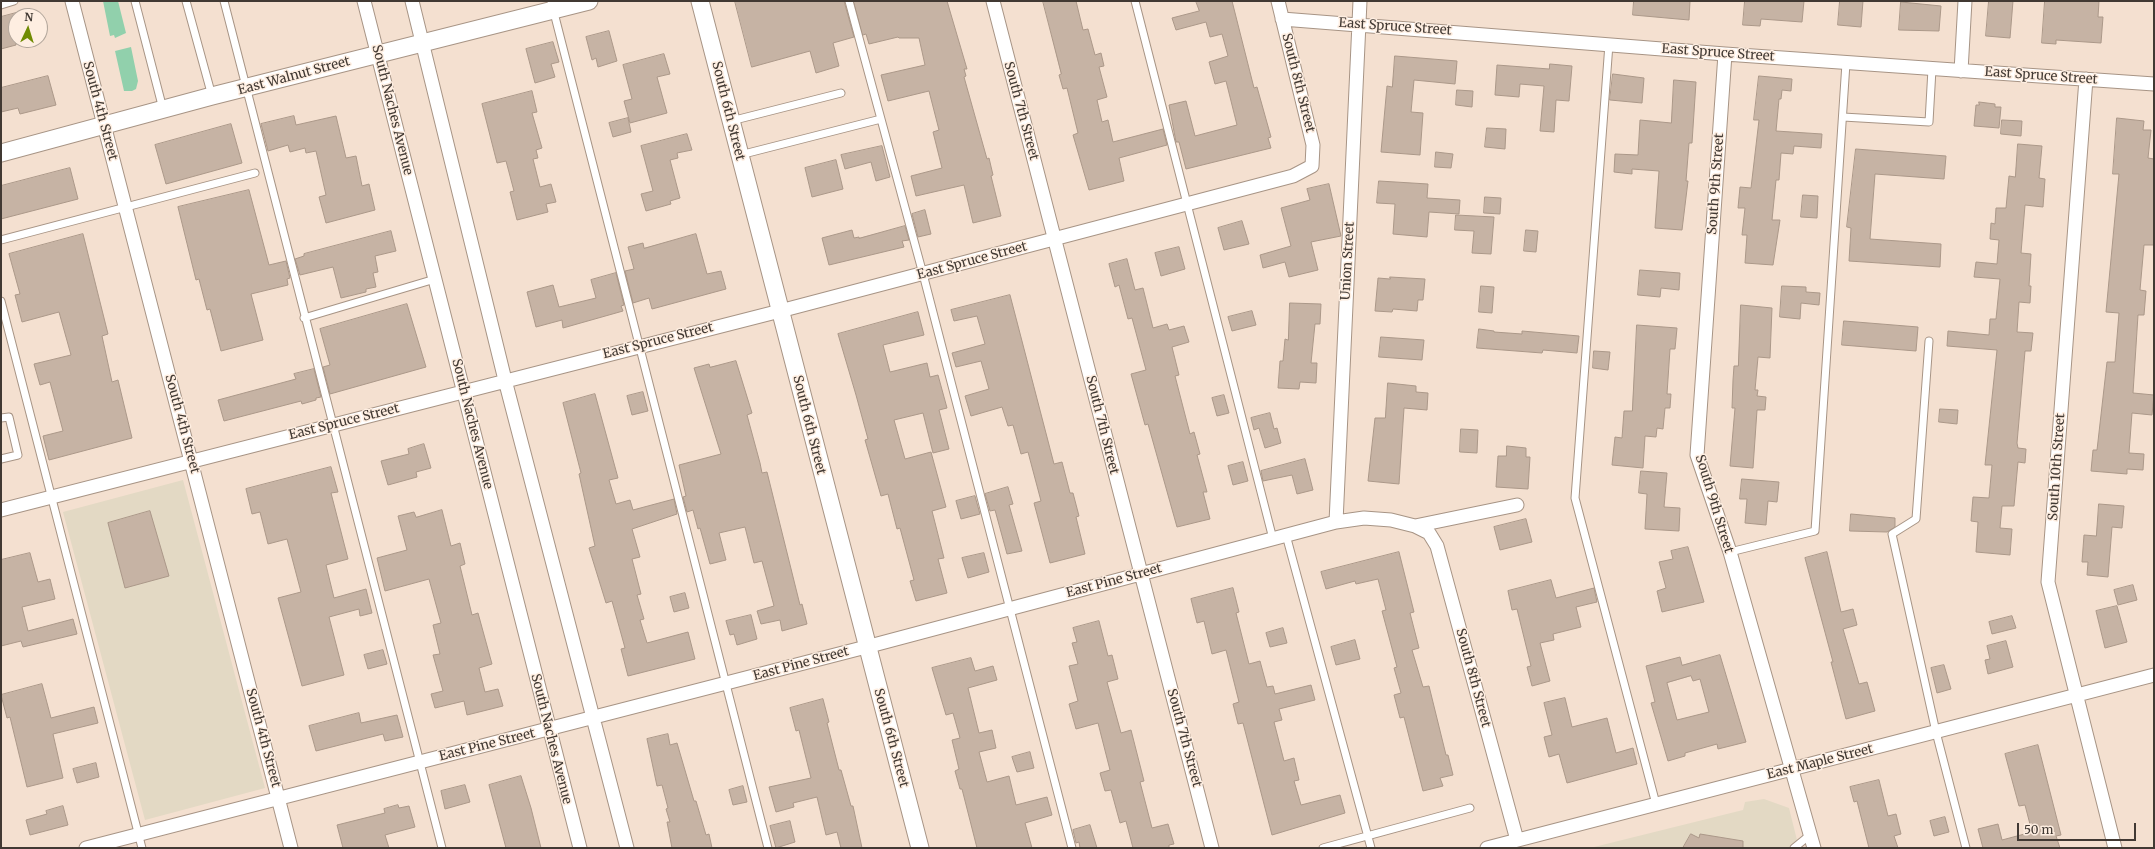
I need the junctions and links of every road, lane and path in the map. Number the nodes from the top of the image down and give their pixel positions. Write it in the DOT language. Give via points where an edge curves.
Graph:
graph roads {
  1 [pos="14,1"];
  2 [pos="72,1"];
  3 [pos="135,1"];
  4 [pos="186,1"];
  5 [pos="224,1"];
  6 [pos="364,1"];
  7 [pos="412,1"];
  8 [pos="589,1"];
  9 [pos="700,1"];
  10 [pos="849,1"];
  11 [pos="993,1"];
  12 [pos="1135,1"];
  13 [pos="1278,1"];
  14 [pos="1360,1"];
  15 [pos="1965,1"];
  16 [pos="1,5"];
  17 [pos="552,6"];
  18 [pos="1282,19"];
  19 [pos="1359,24"];
  20 [pos="424,42"];
  21 [pos="1609,44"];
  22 [pos="378,54"];
  23 [pos="1725,54"];
  24 [pos="1846,62"];
  25 [pos="1932,69"];
  26 [pos="1961,71"];
  27 [pos="2086,79"];
  28 [pos="2154,84"];
  29 [pos="246,89"];
  30 [pos="841,93"];
  31 [pos="212,96"];
  32 [pos="164,111"];
  33 [pos="1842,117"];
  34 [pos="881,120"];
  35 [pos="731,122"];
  36 [pos="104,127"];
  37 [pos="1,153"];
  38 [pos="740,155"];
  39 [pos="1312,166"];
  40 [pos="255,174"];
  41 [pos="1187,204"];
  42 [pos="125,208"];
  43 [pos="1055,239"];
  44 [pos="1,240"];
  45 [pos="923,274"];
  46 [pos="435,279"];
  47 [pos="1,301"];
  48 [pos="780,311"];
  49 [pos="304,318"];
  50 [pos="1930,341"];
  51 [pos="640,346"];
  52 [pos="505,380"];
  53 [pos="464,391"];
  54 [pos="1,418"];
  55 [pos="332,425"];
  56 [pos="1,459"];
  57 [pos="191,461"];
  58 [pos="52,497"];
  59 [pos="1517,505"];
  60 [pos="1,510"];
  61 [pos="1336,522"];
  62 [pos="1415,526"];
  63 [pos="1286,535"];
  64 [pos="1273,539"];
  65 [pos="1730,552"];
  66 [pos="1141,574"];
  67 [pos="1010,609"];
  68 [pos="866,647"];
  69 [pos="2154,676"];
  70 [pos="727,683"];
  71 [pos="2076,696"];
  72 [pos="593,718"];
  73 [pos="548,729"];
  74 [pos="1936,732"];
  75 [pos="419,762"];
  76 [pos="1793,769"];
  77 [pos="279,798"];
  78 [pos="1656,804"];
  79 [pos="1470,808"];
  80 [pos="139,834"];
  81 [pos="1810,835"];
  82 [pos="1368,836"];
  83 [pos="1514,843"];
  84 [pos="86,848"];
  85 [pos="142,848"];
  86 [pos="291,848"];
  87 [pos="442,848"];
  88 [pos="580,848"];
  89 [pos="627,848"];
  90 [pos="768,848"];
  91 [pos="920,848"];
  92 [pos="1072,848"];
  93 [pos="1212,848"];
  94 [pos="1323,848"];
  95 [pos="1371,848"];
  96 [pos="1487,848"];
  97 [pos="1794,848"];
  98 [pos="1814,848"];
  99 [pos="1966,848"];
  100 [pos="2115,848"];
  1 -- 16 [label="lane"];
  2 -- 36 [label="street, South 4th Street"];
  3 -- 32 [label="lane"];
  4 -- 31 [label="lane"];
  5 -- 29 [label="lane"];
  6 -- 22 [label="street, South Naches Avenue"];
  7 -- 20 [label="street"];
  8 -- 17 [label="street, East Walnut Street"];
  9 -- 35 [label="street, South 6th Street"];
  10 -- 34 [label="lane"];
  11 -- 43 [label="street, South 7th Street"];
  12 -- 41 [label="lane"];
  13 -- 18 [label="street, South 8th Street"];
  14 -- 19 [label="street, Union Street"];
  15 -- 26 [label="street"];
  17 -- 20 [label="street, East Walnut Street"];
  17 -- 51 [label="lane"];
  18 -- 19 [label="street, East Spruce Street"];
  18 -- 39 [label="street, South 8th Street" via="1313,145"];
  19 -- 21 [label="street, East Spruce Street"];
  19 -- 61 [label="street, Union Street"];
  20 -- 22 [label="street, East Walnut Street"];
  20 -- 52 [label="street"];
  21 -- 23 [label="street, East Spruce Street"];
  21 -- 78 [label="lane" via="1575,498"];
  22 -- 29 [label="street, East Walnut Street"];
  22 -- 46 [label="street, South Naches Avenue"];
  23 -- 24 [label="street, East Spruce Street"];
  23 -- 65 [label="street, South 9th Street" via="1697,455"];
  24 -- 25 [label="street, East Spruce Street"];
  24 -- 33 [label="lane"];
  25 -- 26 [label="street, East Spruce Street"];
  25 -- 33 [label="lane" via="1930,122"];
  26 -- 27 [label="street, East Spruce Street"];
  27 -- 28 [label="street, East Spruce Street"];
  27 -- 71 [label="street, South 10th Street" via="2048,582"];
  29 -- 31 [label="street, East Walnut Street"];
  29 -- 49 [label="lane"];
  30 -- 35 [label="lane"];
  31 -- 32 [label="street, East Walnut Street"];
  32 -- 36 [label="street, East Walnut Street"];
  33 -- 65 [label="lane" via="1814,531"];
  34 -- 38 [label="lane"];
  34 -- 45 [label="lane"];
  35 -- 38 [label="street, South 6th Street"];
  36 -- 37 [label="street, East Walnut Street"];
  36 -- 42 [label="street, South 4th Street"];
  38 -- 48 [label="street, South 6th Street"];
  39 -- 41 [label="street, East Spruce Street" via="1293,176"];
  40 -- 42 [label="lane"];
  41 -- 43 [label="street, East Spruce Street"];
  41 -- 64 [label="lane"];
  42 -- 44 [label="lane"];
  42 -- 57 [label="street, South 4th Street"];
  43 -- 45 [label="street, East Spruce Street"];
  43 -- 66 [label="street, South 7th Street"];
  45 -- 48 [label="street, East Spruce Street"];
  45 -- 67 [label="lane"];
  46 -- 49 [label="lane"];
  46 -- 53 [label="street, South Naches Avenue"];
  47 -- 58 [label="lane"];
  48 -- 51 [label="street, East Spruce Street"];
  48 -- 68 [label="street, South 6th Street"];
  49 -- 55 [label="lane"];
  50 -- 74 [label="lane" via="1916,519 1892,534"];
  51 -- 52 [label="street, East Spruce Street"];
  51 -- 70 [label="lane"];
  52 -- 53 [label="street, East Spruce Street"];
  52 -- 72 [label="street"];
  53 -- 55 [label="street, East Spruce Street"];
  53 -- 73 [label="street, South Naches Avenue"];
  54 -- 56 [label="lane" via="9,417 18,454"];
  55 -- 57 [label="street, East Spruce Street"];
  55 -- 75 [label="lane"];
  57 -- 58 [label="street, East Spruce Street"];
  57 -- 77 [label="street, South 4th Street"];
  58 -- 60 [label="street, East Spruce Street"];
  58 -- 80 [label="lane"];
  59 -- 62 [label="street, East Pine Street"];
  61 -- 62 [label="street, East Pine Street" via="1364,518 1391,520"];
  61 -- 63 [label="street, East Pine Street"];
  62 -- 83 [label="street, South 8th Street" via="1429,533 1437,546"];
  63 -- 64 [label="street, East Pine Street"];
  63 -- 82 [label="lane"];
  64 -- 66 [label="street, East Pine Street"];
  65 -- 76 [label="street, South 9th Street"];
  66 -- 67 [label="street, East Pine Street"];
  66 -- 93 [label="street, South 7th Street"];
  67 -- 68 [label="street, East Pine Street"];
  67 -- 92 [label="lane"];
  68 -- 70 [label="street, East Pine Street"];
  68 -- 91 [label="street, South 6th Street"];
  69 -- 71 [label="street, East Maple Street"];
  70 -- 72 [label="street, East Pine Street"];
  70 -- 90 [label="lane"];
  71 -- 74 [label="street, East Maple Street"];
  71 -- 100 [label="street, South 10th Street"];
  72 -- 73 [label="street, East Pine Street"];
  72 -- 89 [label="street"];
  73 -- 75 [label="street, East Pine Street"];
  73 -- 88 [label="street, South Naches Avenue"];
  74 -- 76 [label="street, East Maple Street"];
  74 -- 99 [label="lane"];
  75 -- 77 [label="street, East Pine Street"];
  75 -- 87 [label="lane"];
  76 -- 78 [label="street, East Maple Street"];
  76 -- 81 [label="street, South 9th Street"];
  77 -- 80 [label="street, East Pine Street"];
  77 -- 86 [label="street, South 4th Street"];
  78 -- 83 [label="street, East Maple Street"];
  79 -- 82 [label="lane"];
  80 -- 84 [label="street, East Pine Street"];
  80 -- 85 [label="lane"];
  81 -- 97 [label="lane"];
  81 -- 98 [label="street, South 9th Street"];
  82 -- 94 [label="lane"];
  82 -- 95 [label="lane"];
  83 -- 96 [label="street, East Maple Street"];
}
